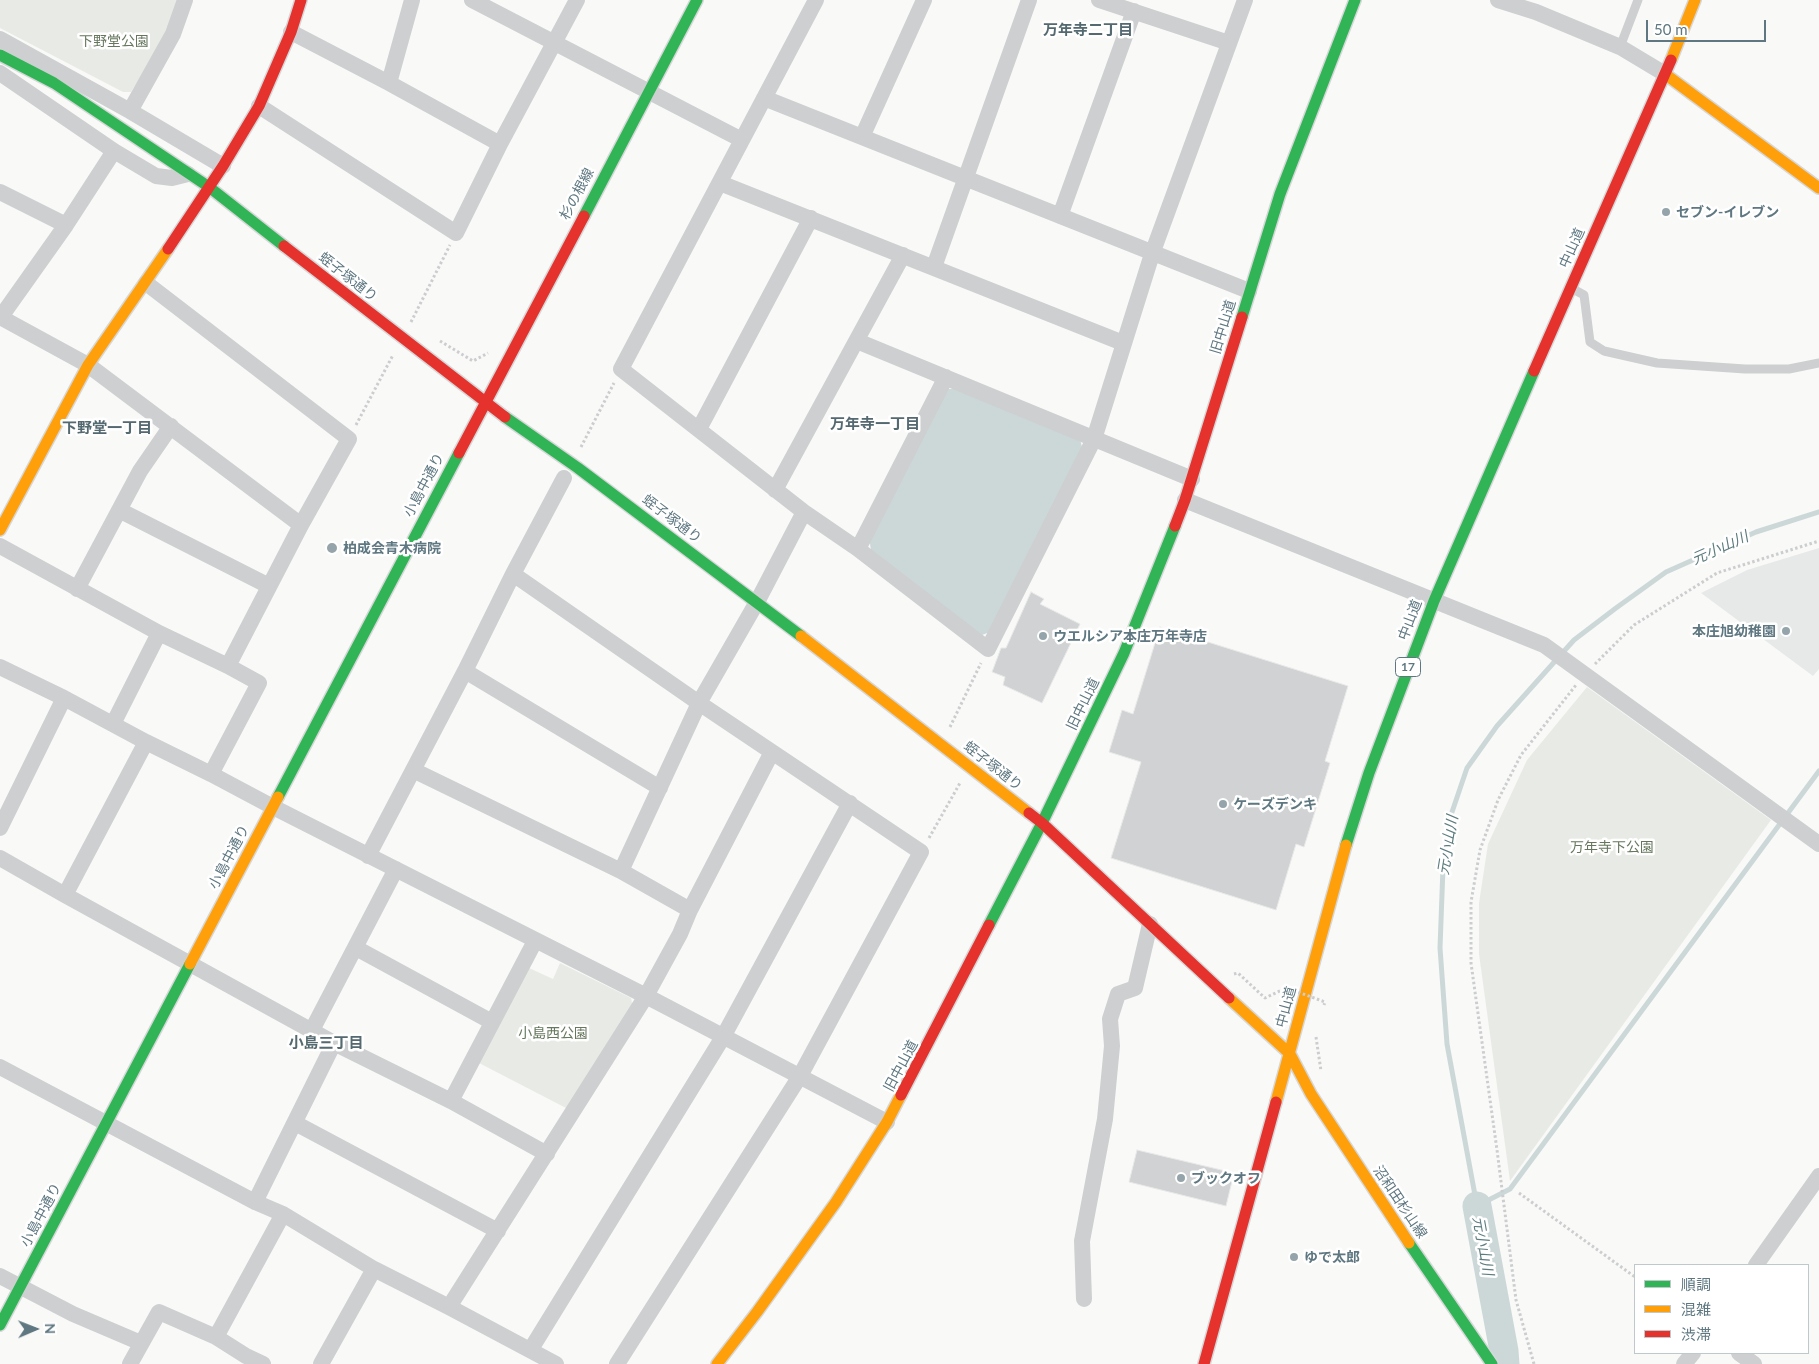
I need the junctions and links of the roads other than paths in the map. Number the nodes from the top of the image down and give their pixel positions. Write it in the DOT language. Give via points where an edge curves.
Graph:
graph roads {
  1 [pos="185,0"];
  2 [pos="301,0"];
  3 [pos="412,0"];
  4 [pos="472,0"];
  5 [pos="577,0"];
  6 [pos="697,0"];
  7 [pos="816,0"];
  8 [pos="924,0"];
  9 [pos="1030,0"];
  10 [pos="1098,0"];
  11 [pos="1245,0"];
  12 [pos="1355,0"];
  13 [pos="1498,0"];
  14 [pos="1638,0"];
  15 [pos="1695,0"];
  16 [pos="1134,11"];
  17 [pos="291,32"];
  18 [pos="0,39"];
  19 [pos="555,43"];
  20 [pos="1229,43"];
  21 [pos="1620,47"];
  22 [pos="0,55"];
  23 [pos="0,73"];
  24 [pos="1665,74"];
  25 [pos="389,83"];
  26 [pos="648,92"];
  27 [pos="764,98"];
  28 [pos="259,106"];
  29 [pos="130,111"];
  30 [pos="862,137"];
  31 [pos="742,140"];
  32 [pos="500,144"];
  33 [pos="114,151"];
  34 [pos="223,166"];
  35 [pos="182,170"];
  36 [pos="967,178"];
  37 [pos="720,183"];
  38 [pos="209,187"];
  39 [pos="1819,188"];
  40 [pos="0,192"];
  41 [pos="1060,216"];
  42 [pos="811,218"];
  43 [pos="66,225"];
  44 [pos="1152,254"];
  45 [pos="903,255"];
  46 [pos="934,267"];
  47 [pos="146,283"];
  48 [pos="1571,288"];
  49 [pos="1250,291"];
  50 [pos="0,317"];
  51 [pos="857,341"];
  52 [pos="1123,343"];
  53 [pos="1819,363"];
  54 [pos="88,365"];
  55 [pos="946,377"];
  56 [pos="484,402"];
  57 [pos="170,426"];
  58 [pos="699,429"];
  59 [pos="1094,439"];
  60 [pos="564,478"];
  61 [pos="1192,479"];
  62 [pos="776,490"];
  63 [pos="1185,500"];
  64 [pos="118,510"];
  65 [pos="804,512"];
  66 [pos="302,525"];
  67 [pos="0,530"];
  68 [pos="0,546"];
  69 [pos="858,549"];
  70 [pos="513,574"];
  71 [pos="269,586"];
  72 [pos="77,589"];
  73 [pos="1434,600"];
  74 [pos="756,602"];
  75 [pos="159,633"];
  76 [pos="228,666"];
  77 [pos="0,667"];
  78 [pos="465,671"];
  79 [pos="64,698"];
  80 [pos="699,703"];
  81 [pos="113,724"];
  82 [pos="146,742"];
  83 [pos="772,752"];
  84 [pos="413,770"];
  85 [pos="211,774"];
  86 [pos="660,788"];
  87 [pos="850,803"];
  88 [pos="273,807"];
  89 [pos="1042,823"];
  90 [pos="0,828"];
  91 [pos="1819,844"];
  92 [pos="368,856"];
  93 [pos="0,858"];
  94 [pos="396,869"];
  95 [pos="620,871"];
  96 [pos="65,895"];
  97 [pos="690,910"];
  98 [pos="1150,924"];
  99 [pos="535,941"];
  100 [pos="356,948"];
  101 [pos="190,963"];
  102 [pos="646,996"];
  103 [pos="492,1022"];
  104 [pos="312,1030"];
  105 [pos="724,1037"];
  106 [pos="334,1043"];
  107 [pos="1290,1054"];
  108 [pos="0,1067"];
  109 [pos="800,1076"];
  110 [pos="451,1101"];
  111 [pos="887,1122"];
  112 [pos="106,1123"];
  113 [pos="295,1123"];
  114 [pos="547,1154"];
  115 [pos="1819,1176"];
  116 [pos="255,1202"];
  117 [pos="282,1214"];
  118 [pos="498,1231"];
  119 [pos="1757,1264"];
  120 [pos="374,1269"];
  121 [pos="0,1276"];
  122 [pos="20,1286"];
  123 [pos="1084,1299"];
  124 [pos="449,1306"];
  125 [pos="0,1325"];
  126 [pos="216,1337"];
  127 [pos="141,1343"];
  128 [pos="531,1350"];
  129 [pos="1692,1354"];
  130 [pos="1739,1354"];
  131 [pos="244,1360"];
  132 [pos="130,1364"];
  133 [pos="263,1364"];
  134 [pos="321,1364"];
  135 [pos="556,1364"];
  136 [pos="617,1364"];
  137 [pos="717,1364"];
  138 [pos="1204,1364"];
  139 [pos="1492,1364"];
  140 [pos="1684,1364"];
  141 [pos="1754,1364"];
  1 -- 29 [label="street" via="173,34"];
  2 -- 17 [label="main road"];
  3 -- 25 [label="street"];
  4 -- 19 [label="street"];
  5 -- 19 [label="street"];
  6 -- 26 [label="main road, 杉の根線"];
  7 -- 27 [label="street"];
  8 -- 30 [label="street"];
  9 -- 36 [label="street"];
  10 -- 16 [label="street"];
  11 -- 20 [label="street"];
  12 -- 49 [label="main road, 旧中山道" via="1280,194"];
  13 -- 21 [label="street"];
  14 -- 21 [label="lane"];
  15 -- 24 [label="main road, 中山道 / 17"];
  16 -- 20 [label="street"];
  16 -- 41 [label="street"];
  17 -- 25 [label="street"];
  17 -- 28 [label="main road"];
  18 -- 29 [label="street"];
  19 -- 26 [label="street"];
  19 -- 32 [label="street"];
  20 -- 44 [label="street"];
  21 -- 24 [label="street"];
  22 -- 35 [label="main road, 蛭子塚通り" via="54,83"];
  23 -- 33 [label="street"];
  24 -- 39 [label="main road"];
  24 -- 48 [label="main road, 中山道 / 17"];
  25 -- 32 [label="street"];
  26 -- 31 [label="street"];
  26 -- 56 [label="main road, 杉の根線"];
  27 -- 30 [label="street"];
  27 -- 31 [label="street"];
  28 -- 32 [label="street" via="456,233"];
  28 -- 34 [label="main road"];
  29 -- 34 [label="street"];
  30 -- 36 [label="street"];
  31 -- 37 [label="street"];
  33 -- 35 [label="street" via="156,176 172,178"];
  33 -- 43 [label="street"];
  34 -- 38 [label="main road"];
  35 -- 38 [label="main road, 蛭子塚通り"];
  36 -- 41 [label="street"];
  36 -- 46 [label="street"];
  37 -- 42 [label="street"];
  37 -- 58 [label="street" via="621,369"];
  38 -- 47 [label="main road"];
  38 -- 56 [label="main road, 蛭子塚通り"];
  40 -- 43 [label="street"];
  41 -- 44 [label="street"];
  42 -- 45 [label="street"];
  42 -- 58 [label="street"];
  43 -- 50 [label="street"];
  44 -- 49 [label="street"];
  44 -- 52 [label="street"];
  45 -- 46 [label="street"];
  45 -- 51 [label="street"];
  46 -- 52 [label="street"];
  47 -- 54 [label="main road"];
  47 -- 66 [label="street" via="349,439"];
  48 -- 53 [label="lane" via="1584,295 1590,342 1604,351 1656,363 1745,369 1788,369"];
  48 -- 73 [label="main road, 中山道 / 17"];
  49 -- 61 [label="main road, 旧中山道"];
  50 -- 54 [label="street"];
  51 -- 55 [label="street"];
  51 -- 62 [label="street"];
  52 -- 59 [label="street"];
  54 -- 57 [label="street"];
  54 -- 67 [label="main road"];
  55 -- 59 [label="street"];
  55 -- 69 [label="street"];
  56 -- 74 [label="main road, 蛭子塚通り" via="578,468"];
  56 -- 88 [label="main road, 小島中通り"];
  57 -- 64 [label="street"];
  57 -- 66 [label="street"];
  58 -- 62 [label="street"];
  59 -- 61 [label="street"];
  59 -- 69 [label="street" via="988,649"];
  60 -- 70 [label="street"];
  61 -- 63 [label="main road, 旧中山道"];
  62 -- 65 [label="street"];
  63 -- 73 [label="street"];
  63 -- 89 [label="main road, 旧中山道" via="1124,653"];
  64 -- 71 [label="street"];
  64 -- 72 [label="street"];
  65 -- 69 [label="street"];
  65 -- 74 [label="street"];
  66 -- 71 [label="street"];
  68 -- 72 [label="street"];
  70 -- 78 [label="street"];
  70 -- 80 [label="street"];
  71 -- 76 [label="street"];
  72 -- 75 [label="street"];
  73 -- 91 [label="street" via="1550,648"];
  73 -- 107 [label="main road, 中山道 / 17" via="1369,773 1346,845"];
  74 -- 80 [label="street"];
  74 -- 89 [label="main road, 蛭子塚通り"];
  75 -- 76 [label="street"];
  75 -- 81 [label="street"];
  76 -- 85 [label="street" via="258,683"];
  77 -- 79 [label="street"];
  78 -- 84 [label="street"];
  78 -- 86 [label="street"];
  79 -- 81 [label="street"];
  79 -- 90 [label="street"];
  80 -- 83 [label="street"];
  80 -- 86 [label="street"];
  81 -- 82 [label="street"];
  82 -- 85 [label="street"];
  82 -- 96 [label="street"];
  83 -- 87 [label="street"];
  83 -- 97 [label="street"];
  84 -- 92 [label="street"];
  84 -- 95 [label="street"];
  85 -- 88 [label="street"];
  86 -- 95 [label="street"];
  87 -- 105 [label="street"];
  87 -- 109 [label="street" via="921,852"];
  88 -- 92 [label="street"];
  88 -- 101 [label="main road, 小島中通り"];
  89 -- 98 [label="main road, 蛭子塚通り"];
  89 -- 111 [label="main road, 旧中山道"];
  92 -- 94 [label="street"];
  93 -- 96 [label="street"];
  94 -- 99 [label="street"];
  94 -- 100 [label="street"];
  95 -- 97 [label="street"];
  96 -- 101 [label="street"];
  97 -- 102 [label="street"];
  98 -- 107 [label="main road, 蛭子塚通り"];
  98 -- 123 [label="street" via="1135,988 1118,994 1110,1019 1112,1046 1105,1119 1082,1241"];
  99 -- 102 [label="street"];
  99 -- 103 [label="street"];
  100 -- 103 [label="street"];
  100 -- 104 [label="street"];
  101 -- 104 [label="street"];
  101 -- 112 [label="main road, 小島中通り"];
  102 -- 105 [label="street"];
  102 -- 114 [label="street"];
  103 -- 110 [label="street"];
  104 -- 106 [label="street"];
  105 -- 109 [label="street"];
  105 -- 128 [label="street"];
  106 -- 110 [label="street"];
  106 -- 113 [label="street"];
  107 -- 138 [label="main road, 中山道 / 17"];
  107 -- 139 [label="main road, 沼和田杉山線" via="1311,1094"];
  108 -- 112 [label="street"];
  109 -- 111 [label="street"];
  109 -- 136 [label="street"];
  110 -- 114 [label="street"];
  111 -- 137 [label="main road, 旧中山道" via="836,1202"];
  112 -- 116 [label="street"];
  112 -- 122 [label="main road, 小島中通り"];
  113 -- 116 [label="street"];
  113 -- 118 [label="street"];
  114 -- 118 [label="street"];
  115 -- 119 [label="street"];
  116 -- 117 [label="street"];
  117 -- 120 [label="street"];
  117 -- 126 [label="street"];
  118 -- 124 [label="street"];
  120 -- 124 [label="street"];
  120 -- 134 [label="street"];
  121 -- 122 [label="street"];
  122 -- 125 [label="main road, 小島中通り"];
  122 -- 127 [label="street" via="73,1314"];
  124 -- 128 [label="street"];
  126 -- 127 [label="street" via="159,1312"];
  126 -- 131 [label="street"];
  127 -- 132 [label="street"];
  128 -- 135 [label="street"];
  129 -- 140 [label="street"];
  130 -- 141 [label="street"];
  131 -- 133 [label="street"];
}
